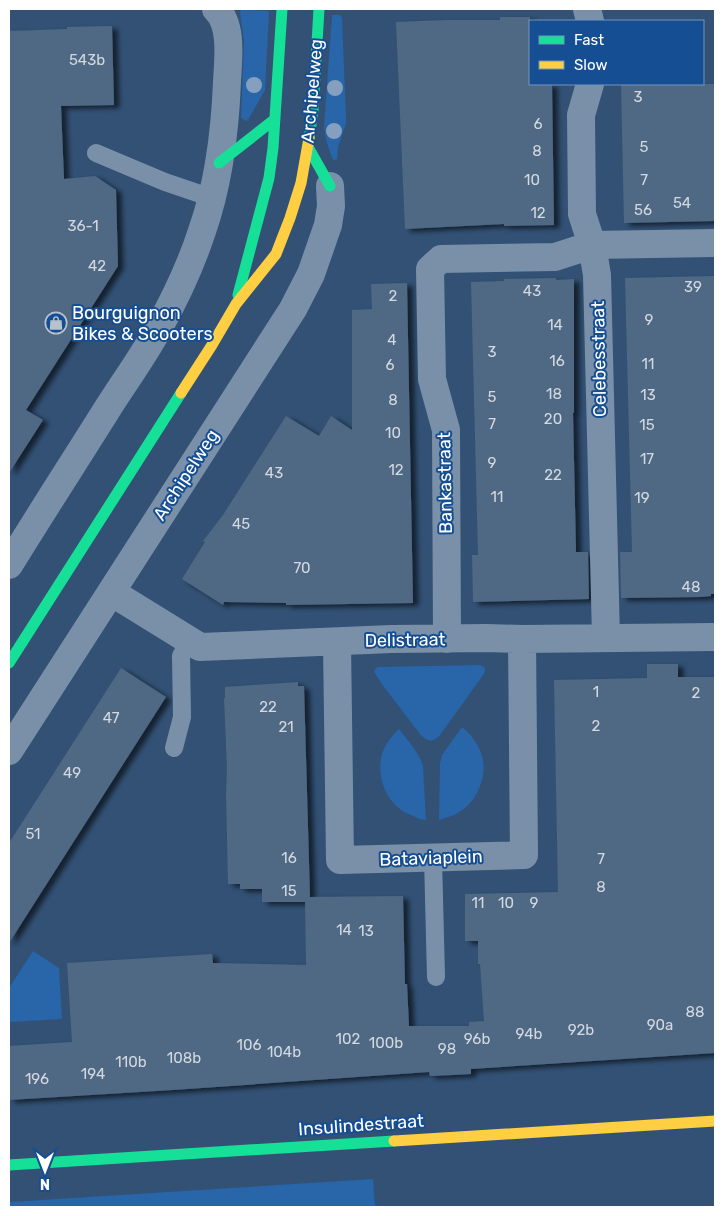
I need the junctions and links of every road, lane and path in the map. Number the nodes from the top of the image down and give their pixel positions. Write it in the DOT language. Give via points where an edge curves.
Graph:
graph roads {
  1 [pos="216,9"];
  2 [pos="282,9"];
  3 [pos="319,9"];
  4 [pos="590,85"];
  5 [pos="275,119"];
  6 [pos="308,147"];
  7 [pos="96,153"];
  8 [pos="219,163"];
  9 [pos="330,186"];
  10 [pos="212,198"];
  11 [pos="715,243"];
  12 [pos="592,245"];
  13 [pos="236,304"];
  14 [pos="9,565"];
  15 [pos="111,592"];
  16 [pos="715,637"];
  17 [pos="606,638"];
  18 [pos="447,639"];
  19 [pos="522,640"];
  20 [pos="189,641"];
  21 [pos="337,642"];
  22 [pos="9,663"];
  23 [pos="174,748"];
  24 [pos="9,751"];
  25 [pos="434,858"];
  26 [pos="436,976"];
  27 [pos="715,1121"];
  28 [pos="9,1165"];
  1 -- 8 [label="street" via="227,31 229,51 226,118"];
  2 -- 5 [label="main road, Archipelweg"];
  3 -- 6 [label="main road, Archipelweg"];
  4 -- 12 [label="street, Celebesstraat" via="581,115 582,214"];
  5 -- 8 [label="main road"];
  5 -- 13 [label="main road, Archipelweg" via="269,178"];
  6 -- 9 [label="main road"];
  6 -- 13 [label="main road, Archipelweg" via="301,183 276,254"];
  7 -- 10 [label="lane"];
  8 -- 10 [label="street"];
  9 -- 15 [label="street, Archipelweg" via="328,225 311,274 293,309"];
  10 -- 14 [label="street" via="182,284 157,331"];
  11 -- 12 [label="street"];
  12 -- 17 [label="street, Celebesstraat" via="597,275"];
  12 -- 18 [label="street, Bankastraat" via="556,257 441,259 430,270 432,379 446,430"];
  13 -- 22 [label="main road, Archipelweg"];
  15 -- 20 [label="street, Delistraat"];
  15 -- 24 [label="street, Archipelweg"];
  16 -- 17 [label="street, Delistraat"];
  17 -- 19 [label="street, Delistraat"];
  18 -- 19 [label="street, Delistraat"];
  18 -- 21 [label="street, Delistraat"];
  19 -- 25 [label="street, Bataviaplein" via="524,855"];
  20 -- 21 [label="street, Delistraat" via="200,648"];
  20 -- 23 [label="lane" via="181,656 182,717"];
  21 -- 25 [label="street, Bataviaplein" via="340,860"];
  25 -- 26 [label="lane"];
  27 -- 28 [label="main road, Insulindestraat"];
}
